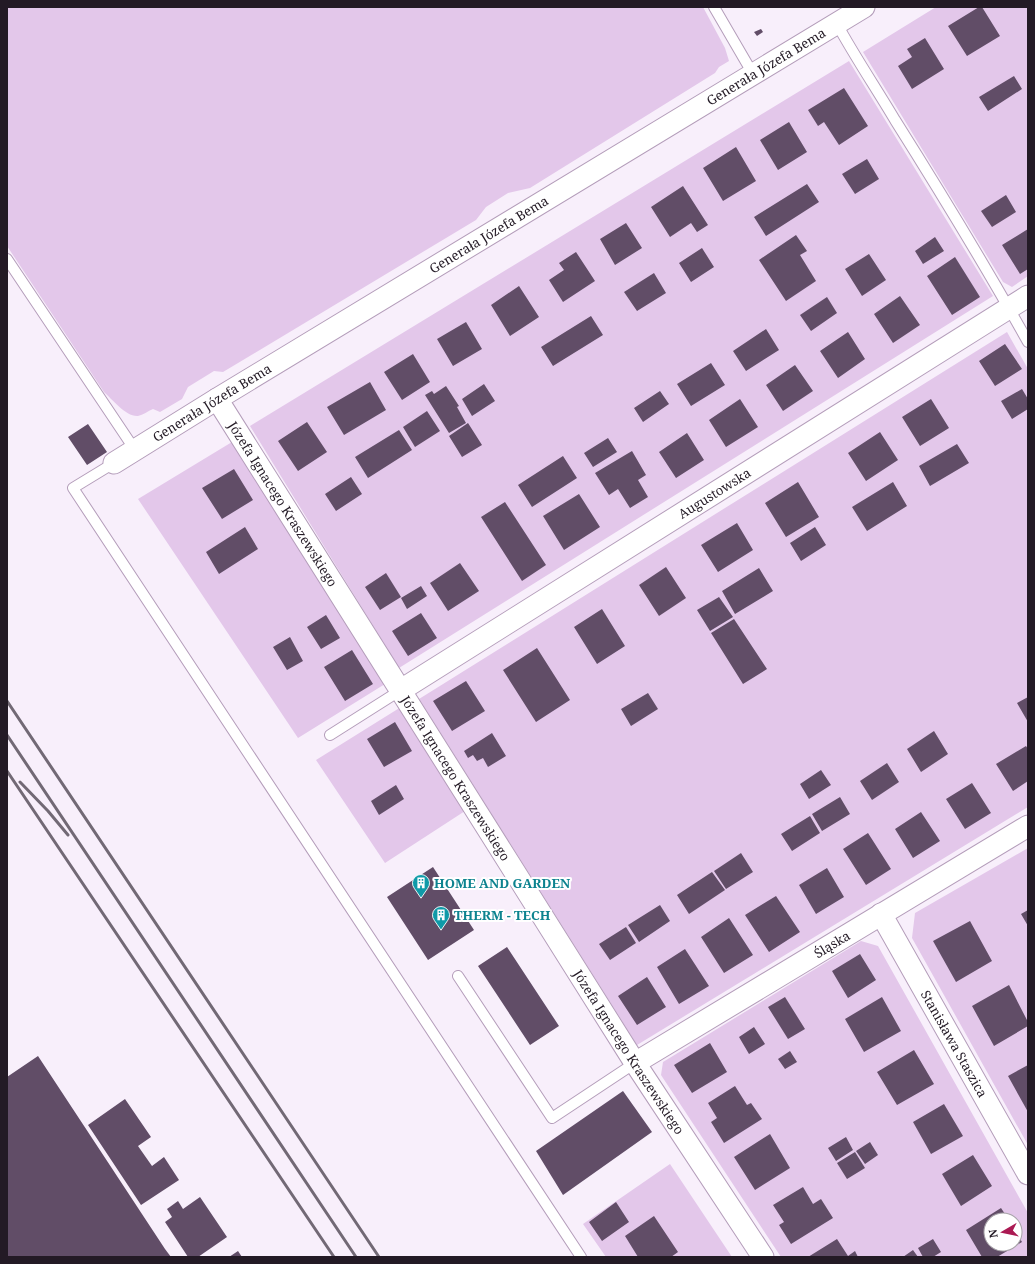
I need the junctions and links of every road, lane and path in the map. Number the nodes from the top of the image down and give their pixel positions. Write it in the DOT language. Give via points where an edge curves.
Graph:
graph roads {
  1 [pos="714,7"];
  2 [pos="864,7"];
  3 [pos="837,24"];
  4 [pos="753,74"];
  5 [pos="7,259"];
  6 [pos="1028,296"];
  7 [pos="1009,308"];
  8 [pos="1028,342"];
  9 [pos="218,399"];
  10 [pos="135,450"];
  11 [pos="114,463"];
  12 [pos="400,690"];
  13 [pos="330,736"];
  14 [pos="1028,826"];
  15 [pos="881,914"];
  16 [pos="458,976"];
  17 [pos="635,1063"];
  18 [pos="1028,1174"];
  19 [pos="581,1257"];
  20 [pos="763,1257"];
  1 -- 4 [label="lane"];
  2 -- 3 [label="street, Generała Józefa Bema"];
  3 -- 4 [label="street, Generała Józefa Bema"];
  3 -- 7 [label="lane"];
  4 -- 9 [label="street, Generała Józefa Bema"];
  5 -- 10 [label="lane"];
  6 -- 7 [label="street, Augustowska"];
  7 -- 8 [label="lane"];
  7 -- 12 [label="street, Augustowska"];
  9 -- 10 [label="street, Generała Józefa Bema"];
  9 -- 12 [label="street, Józefa Ignacego Kraszewskiego"];
  10 -- 11 [label="street, Generała Józefa Bema"];
  11 -- 19 [label="lane" via="73,488"];
  12 -- 13 [label="lane"];
  12 -- 17 [label="street, Józefa Ignacego Kraszewskiego"];
  14 -- 15 [label="street, Śląska"];
  15 -- 17 [label="street, Śląska"];
  15 -- 18 [label="street, Stanisława Staszica"];
  16 -- 17 [label="lane" via="552,1118"];
  17 -- 20 [label="street, Józefa Ignacego Kraszewskiego"];
}
